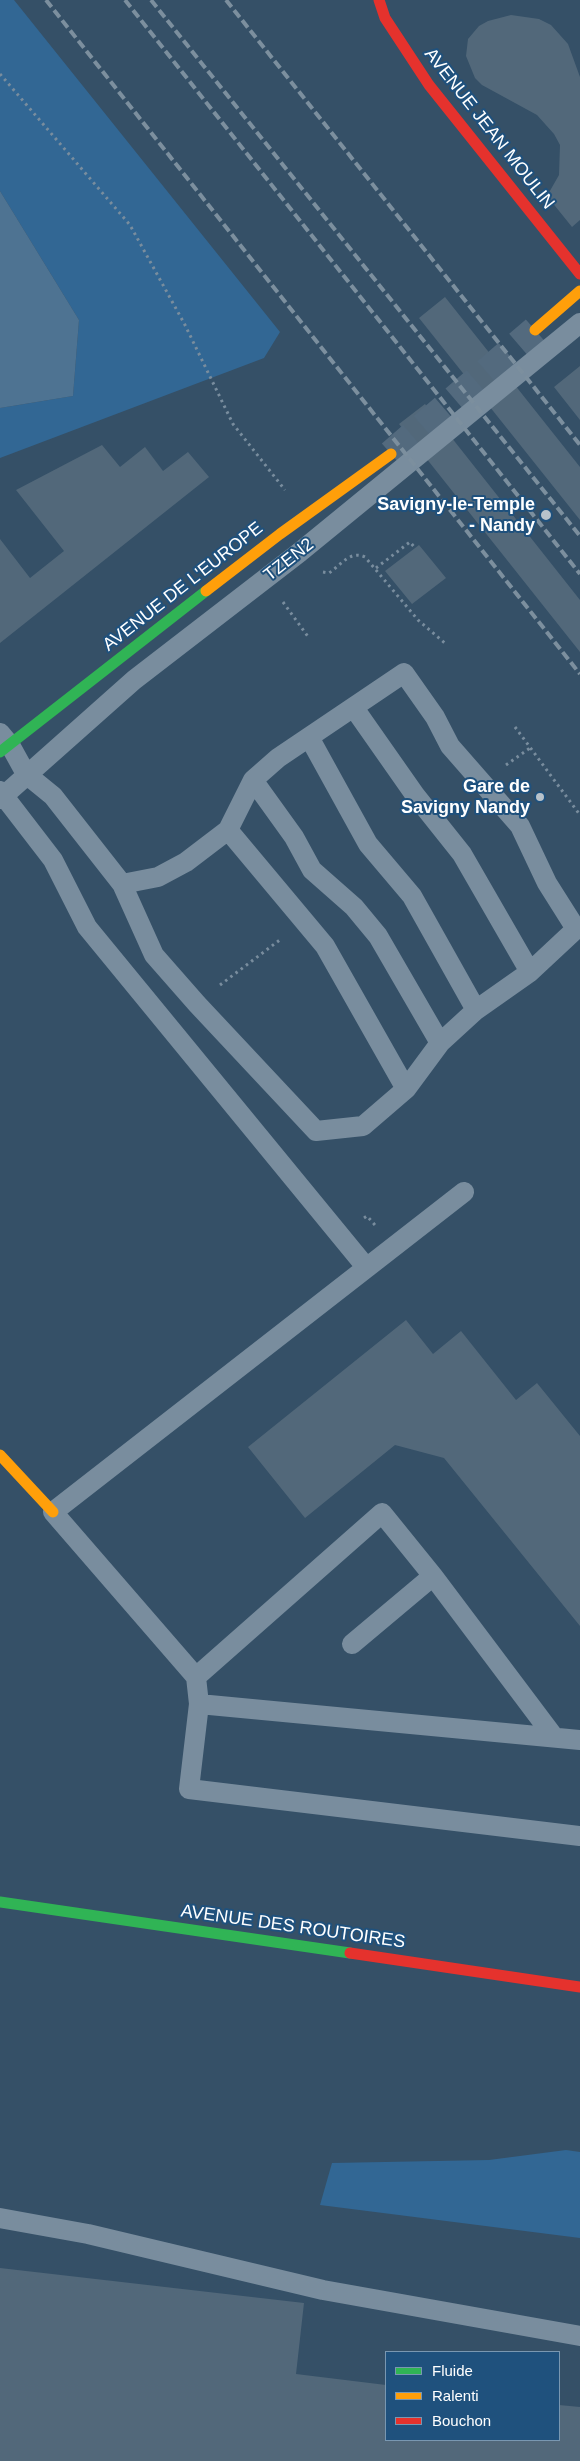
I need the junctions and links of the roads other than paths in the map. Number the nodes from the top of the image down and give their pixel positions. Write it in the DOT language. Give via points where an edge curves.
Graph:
graph roads {
  1 [pos="380,0"];
  2 [pos="580,274"];
  3 [pos="580,292"];
  4 [pos="580,323"];
  5 [pos="535,330"];
  6 [pos="392,454"];
  7 [pos="354,708"];
  8 [pos="309,737"];
  9 [pos="3,743"];
  10 [pos="26,774"];
  11 [pos="253,780"];
  12 [pos="1,795"];
  13 [pos="228,830"];
  14 [pos="122,884"];
  15 [pos="530,972"];
  16 [pos="476,1010"];
  17 [pos="440,1043"];
  18 [pos="406,1089"];
  19 [pos="464,1192"];
  20 [pos="366,1268"];
  21 [pos="0,1455"];
  22 [pos="53,1512"];
  23 [pos="433,1576"];
  24 [pos="352,1644"];
  25 [pos="196,1677"];
  26 [pos="199,1704"];
  27 [pos="554,1737"];
  28 [pos="580,1740"];
  29 [pos="580,1836"];
  30 [pos="0,1902"];
  31 [pos="580,1987"];
  32 [pos="0,2218"];
  33 [pos="580,2336"];
  1 -- 2 [label="street, AVENUE JEAN MOULIN" via="385,18 429,85"];
  3 -- 5 [label="street"];
  4 -- 10 [label="lane, TZEN2" via="300,552 134,680"];
  6 -- 9 [label="street, AVENUE DE L'EUROPE" via="280,534"];
  7 -- 8 [label="lane"];
  7 -- 15 [label="lane" via="415,795 462,854"];
  7 -- 15 [label="lane" via="404,673 435,717 450,746 520,826 547,883 576,929"];
  8 -- 11 [label="lane"];
  8 -- 16 [label="lane" via="368,844 412,896"];
  9 -- 10 [label="lane"];
  10 -- 12 [label="lane, TZEN2"];
  10 -- 14 [label="lane" via="53,796"];
  11 -- 13 [label="lane"];
  11 -- 17 [label="lane" via="294,837 312,870 354,907 378,936"];
  12 -- 20 [label="lane" via="53,860 87,926"];
  13 -- 14 [label="lane" via="186,862 158,877"];
  13 -- 18 [label="lane" via="325,946"];
  14 -- 18 [label="lane" via="154,955 316,1131 363,1126"];
  15 -- 16 [label="lane"];
  16 -- 17 [label="lane"];
  17 -- 18 [label="lane"];
  19 -- 20 [label="lane"];
  20 -- 22 [label="lane"];
  21 -- 22 [label="street"];
  22 -- 25 [label="lane"];
  23 -- 24 [label="lane"];
  23 -- 25 [label="lane" via="382,1514"];
  23 -- 27 [label="lane"];
  25 -- 26 [label="lane"];
  26 -- 27 [label="lane"];
  26 -- 29 [label="lane" via="189,1790"];
  27 -- 28 [label="lane"];
  30 -- 31 [label="street, AVENUE DES ROUTOIRES"];
  32 -- 33 [label="lane" via="88,2234 323,2290"];
}
